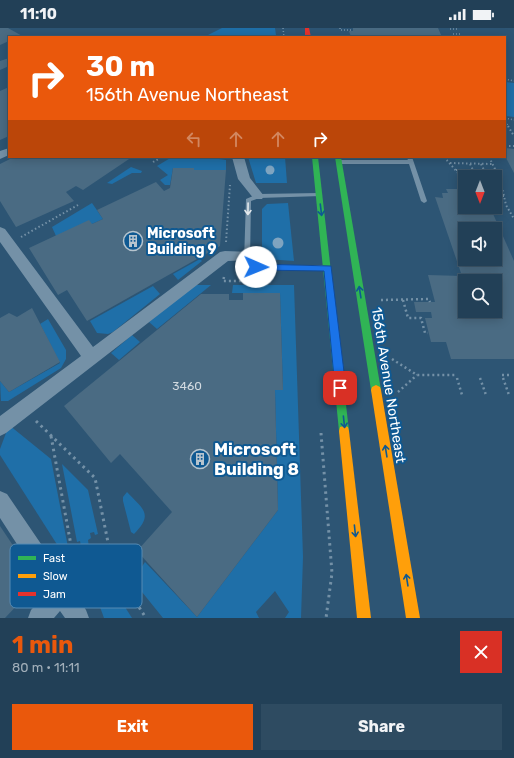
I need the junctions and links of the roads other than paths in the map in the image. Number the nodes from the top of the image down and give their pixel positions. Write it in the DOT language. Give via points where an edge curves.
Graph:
graph roads {
  1 [pos="238,158"];
  2 [pos="315,158"];
  3 [pos="410,159"];
  4 [pos="338,160"];
  5 [pos="320,195"];
  6 [pos="258,196"];
  7 [pos="424,201"];
  8 [pos="0,232"];
  9 [pos="247,256"];
  10 [pos="328,268"];
  11 [pos="91,357"];
  12 [pos="0,426"];
  13 [pos="0,501"];
  14 [pos="34,544"];
  15 [pos="50,608"];
  16 [pos="75,608"];
  17 [pos="39,618"];
  18 [pos="78,618"];
  19 [pos="364,618"];
  20 [pos="413,618"];
  1 -- 6 [label="street" via="244,179"];
  2 -- 5 [label="main road"];
  3 -- 4 [label="lane"];
  3 -- 7 [label="lane"];
  20 -- 4 [label="main road, 156th Avenue Northeast, one-way"];
  5 -- 6 [label="lane"];
  5 -- 10 [label="main road, one-way"];
  6 -- 9 [label="lane, one-way" via="248,200"];
  8 -- 11 [label="street"];
  9 -- 10 [label="lane" via="247,262 256,267"];
  9 -- 11 [label="street" via="225,256"];
  10 -- 19 [label="main road, one-way"];
  11 -- 12 [label="street"];
  13 -- 14 [label="street"];
  15 -- 17 [label="street"];
  16 -- 18 [label="street"];
}
